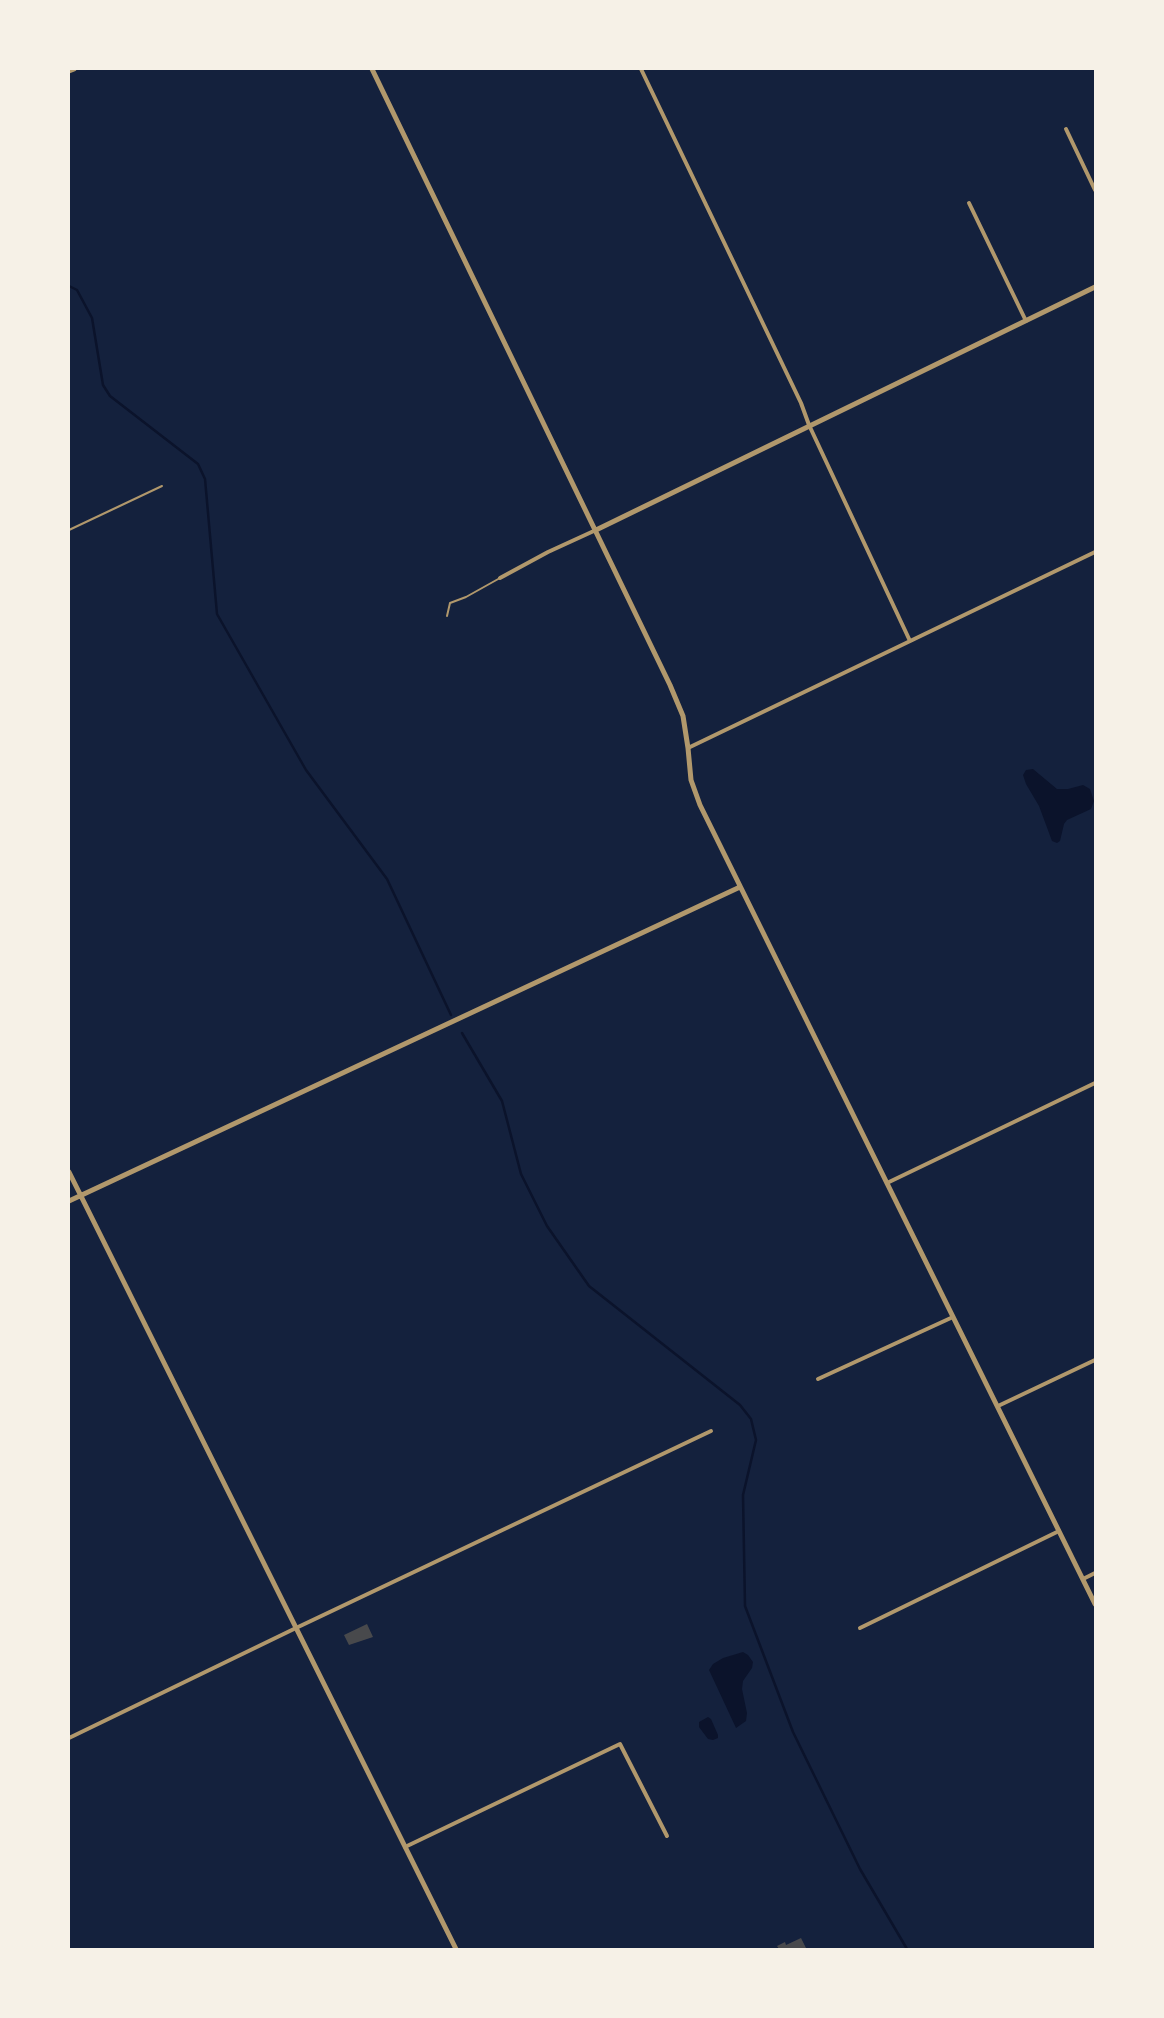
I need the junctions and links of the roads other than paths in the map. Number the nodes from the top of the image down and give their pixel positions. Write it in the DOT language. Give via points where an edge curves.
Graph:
graph roads {
  1 [pos="74,69"];
  2 [pos="372,69"];
  3 [pos="641,69"];
  4 [pos="69,71"];
  5 [pos="1066,129"];
  6 [pos="1095,190"];
  7 [pos="969,203"];
  8 [pos="1095,288"];
  9 [pos="1026,321"];
  10 [pos="809,425"];
  11 [pos="162,486"];
  12 [pos="69,530"];
  13 [pos="596,530"];
  14 [pos="1095,552"];
  15 [pos="500,578"];
  16 [pos="447,616"];
  17 [pos="910,641"];
  18 [pos="688,748"];
  19 [pos="740,887"];
  20 [pos="1095,1083"];
  21 [pos="69,1172"];
  22 [pos="887,1183"];
  23 [pos="80,1196"];
  24 [pos="69,1201"];
  25 [pos="953,1317"];
  26 [pos="1095,1360"];
  27 [pos="818,1380"];
  28 [pos="998,1406"];
  29 [pos="711,1431"];
  30 [pos="1059,1531"];
  31 [pos="1095,1573"];
  32 [pos="1083,1579"];
  33 [pos="1095,1604"];
  34 [pos="296,1628"];
  35 [pos="860,1628"];
  36 [pos="69,1738"];
  37 [pos="667,1836"];
  38 [pos="405,1847"];
  39 [pos="456,1949"];
  1 -- 4 [label="street"];
  2 -- 13 [label="street"];
  3 -- 10 [label="street"];
  5 -- 6 [label="street"];
  7 -- 9 [label="street"];
  8 -- 9 [label="street"];
  9 -- 10 [label="street"];
  10 -- 13 [label="street"];
  10 -- 17 [label="street"];
  11 -- 12 [label="lane"];
  13 -- 15 [label="street"];
  13 -- 18 [label="street" via="679,706"];
  14 -- 17 [label="street"];
  15 -- 16 [label="lane" via="450,604"];
  17 -- 18 [label="street"];
  18 -- 19 [label="street" via="691,780 700,805"];
  19 -- 22 [label="street"];
  19 -- 23 [label="street"];
  20 -- 22 [label="street"];
  21 -- 23 [label="street"];
  22 -- 25 [label="street"];
  23 -- 24 [label="street"];
  23 -- 34 [label="street"];
  25 -- 27 [label="street"];
  25 -- 28 [label="street"];
  26 -- 28 [label="street"];
  28 -- 30 [label="street"];
  29 -- 34 [label="street"];
  30 -- 32 [label="street"];
  30 -- 35 [label="street"];
  31 -- 32 [label="street"];
  32 -- 33 [label="street"];
  34 -- 36 [label="street"];
  34 -- 38 [label="street"];
  37 -- 38 [label="street" via="620,1744"];
  38 -- 39 [label="street"];
}
